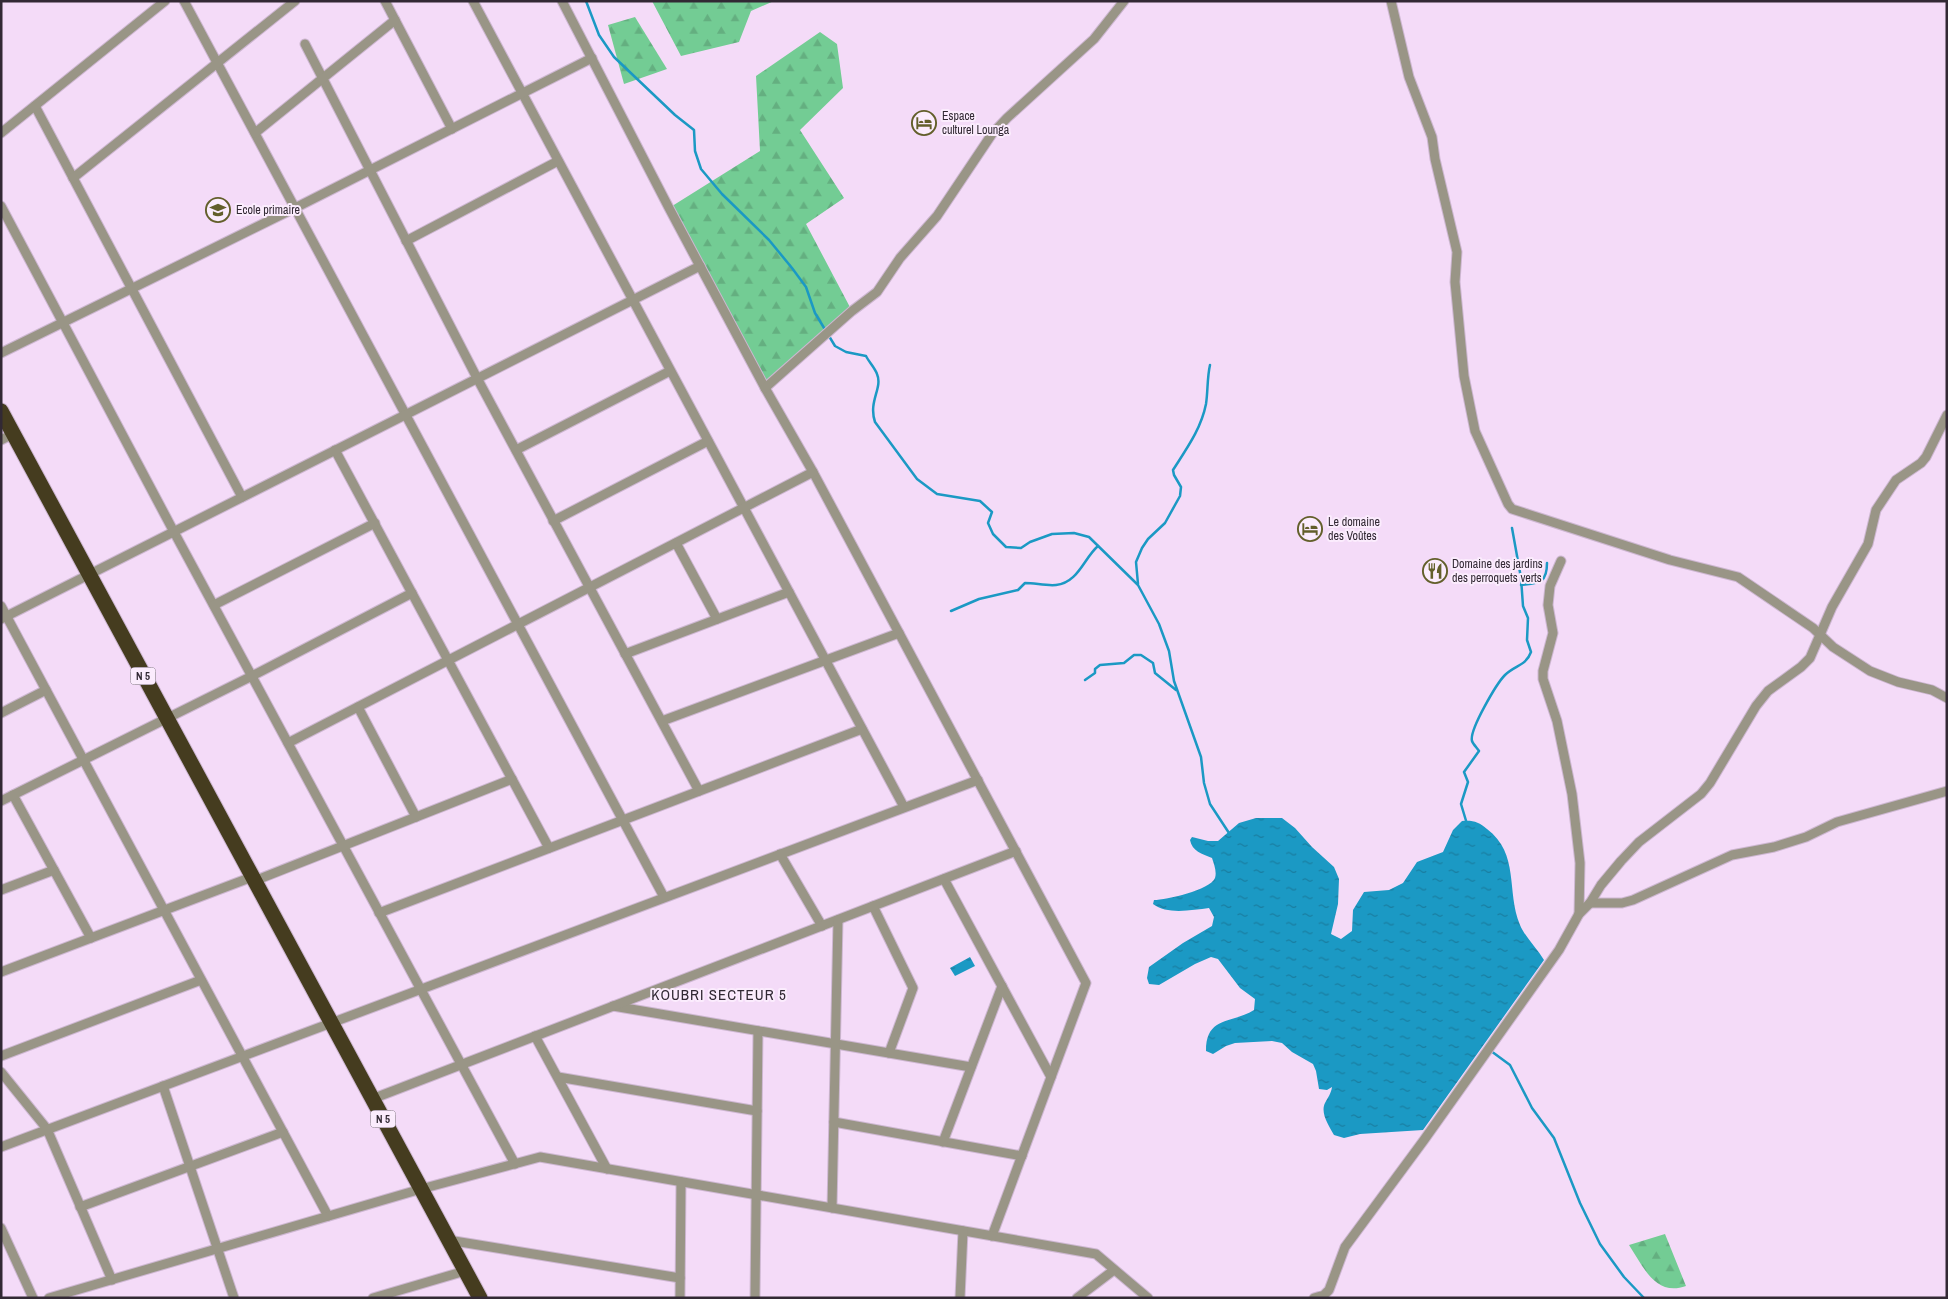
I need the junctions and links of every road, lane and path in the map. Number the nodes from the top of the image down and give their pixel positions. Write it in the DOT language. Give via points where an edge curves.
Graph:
graph roads {
  1 [pos="165,1"];
  2 [pos="184,1"];
  3 [pos="295,1"];
  4 [pos="385,1"];
  5 [pos="473,1"];
  6 [pos="562,1"];
  7 [pos="1124,1"];
  8 [pos="1391,1"];
  9 [pos="395,20"];
  10 [pos="304,44"];
  11 [pos="592,58"];
  12 [pos="217,63"];
  13 [pos="322,78"];
  14 [pos="522,94"];
  15 [pos="35,106"];
  16 [pos="452,129"];
  17 [pos="1,133"];
  18 [pos="255,133"];
  19 [pos="558,161"];
  20 [pos="370,170"];
  21 [pos="73,178"];
  22 [pos="1,206"];
  23 [pos="295,208"];
  24 [pos="406,241"];
  25 [pos="700,266"];
  26 [pos="132,289"];
  27 [pos="632,300"];
  28 [pos="63,323"];
  29 [pos="1,353"];
  30 [pos="670,371"];
  31 [pos="477,378"];
  32 [pos="765,388"];
  33 [pos="1,411"];
  34 [pos="405,414"];
  35 [pos="1947,415"];
  36 [pos="7,437"];
  37 [pos="708,441"];
  38 [pos="336,450"];
  39 [pos="516,450"];
  40 [pos="813,472"];
  41 [pos="242,497"];
  42 [pos="744,508"];
  43 [pos="553,521"];
  44 [pos="375,523"];
  45 [pos="174,532"];
  46 [pos="676,543"];
  47 [pos="1561,561"];
  48 [pos="88,574"];
  49 [pos="589,588"];
  50 [pos="789,592"];
  51 [pos="412,593"];
  52 [pos="1,606"];
  53 [pos="214,606"];
  54 [pos="4,618"];
  55 [pos="717,619"];
  56 [pos="518,624"];
  57 [pos="899,633"];
  58 [pos="1821,636"];
  59 [pos="625,654"];
  60 [pos="448,660"];
  61 [pos="825,661"];
  62 [pos="252,676"];
  63 [pos="46,690"];
  64 [pos="1947,698"];
  65 [pos="358,707"];
  66 [pos="1,713"];
  67 [pos="166,718"];
  68 [pos="662,721"];
  69 [pos="862,729"];
  70 [pos="288,743"];
  71 [pos="83,760"];
  72 [pos="512,779"];
  73 [pos="978,780"];
  74 [pos="700,791"];
  75 [pos="1947,791"];
  76 [pos="13,795"];
  77 [pos="1,801"];
  78 [pos="904,808"];
  79 [pos="416,817"];
  80 [pos="622,820"];
  81 [pos="343,845"];
  82 [pos="549,848"];
  83 [pos="1016,851"];
  84 [pos="780,854"];
  85 [pos="54,870"];
  86 [pos="253,879"];
  87 [pos="944,879"];
  88 [pos="1,890"];
  89 [pos="664,898"];
  90 [pos="1590,903"];
  91 [pos="873,906"];
  92 [pos="164,910"];
  93 [pos="379,913"];
  94 [pos="1579,914"];
  95 [pos="838,920"];
  96 [pos="822,926"];
  97 [pos="91,938"];
  98 [pos="1,972"];
  99 [pos="201,980"];
  100 [pos="1002,986"];
  101 [pos="420,989"];
  102 [pos="613,1006"];
  103 [pos="331,1022"];
  104 [pos="758,1031"];
  105 [pos="535,1036"];
  106 [pos="835,1044"];
  107 [pos="889,1053"];
  108 [pos="1,1056"];
  109 [pos="242,1056"];
  110 [pos="461,1064"];
  111 [pos="971,1067"];
  112 [pos="1,1072"];
  113 [pos="558,1077"];
  114 [pos="1051,1077"];
  115 [pos="163,1086"];
  116 [pos="372,1099"];
  117 [pos="757,1111"];
  118 [pos="834,1122"];
  119 [pos="47,1130"];
  120 [pos="283,1132"];
  121 [pos="943,1142"];
  122 [pos="1,1146"];
  123 [pos="1022,1156"];
  124 [pos="515,1164"];
  125 [pos="190,1167"];
  126 [pos="607,1168"];
  127 [pos="681,1182"];
  128 [pos="420,1189"];
  129 [pos="756,1195"];
  130 [pos="80,1208"];
  131 [pos="832,1208"];
  132 [pos="328,1216"];
  133 [pos="1,1228"];
  134 [pos="963,1231"];
  135 [pos="992,1236"];
  136 [pos="448,1240"];
  137 [pos="217,1249"];
  138 [pos="1114,1270"];
  139 [pos="465,1271"];
  140 [pos="680,1278"];
  141 [pos="112,1280"];
  142 [pos="1326,1295"];
  143 [pos="33,1298"];
  144 [pos="50,1298"];
  145 [pos="234,1298"];
  146 [pos="373,1298"];
  147 [pos="480,1298"];
  148 [pos="680,1298"];
  149 [pos="755,1298"];
  150 [pos="960,1298"];
  151 [pos="1077,1298"];
  152 [pos="1148,1298"];
  153 [pos="1314,1298"];
  1 -- 15 [label="street"];
  2 -- 12 [label="street"];
  3 -- 12 [label="street"];
  4 -- 9 [label="street"];
  5 -- 14 [label="street"];
  6 -- 11 [label="street"];
  7 -- 32 [label="street" via="1094,38 992,134 937,216 900,258 877,292"];
  8 -- 58 [label="street" via="1409,77 1432,137 1457,252 1455,282 1464,376 1476,431 1508,504 1512,509 1670,560 1738,577"];
  9 -- 13 [label="street"];
  9 -- 16 [label="street"];
  10 -- 13 [label="street"];
  11 -- 14 [label="street"];
  11 -- 25 [label="street"];
  12 -- 18 [label="street"];
  12 -- 21 [label="street"];
  13 -- 18 [label="street"];
  13 -- 20 [label="street"];
  14 -- 16 [label="street"];
  14 -- 19 [label="street"];
  15 -- 17 [label="street"];
  15 -- 21 [label="street"];
  16 -- 20 [label="street"];
  18 -- 23 [label="street"];
  19 -- 24 [label="street"];
  19 -- 27 [label="street"];
  20 -- 23 [label="street"];
  20 -- 24 [label="street"];
  21 -- 26 [label="street"];
  22 -- 28 [label="street"];
  23 -- 26 [label="street"];
  23 -- 34 [label="street"];
  24 -- 31 [label="street"];
  25 -- 27 [label="street"];
  25 -- 32 [label="street"];
  26 -- 28 [label="street"];
  26 -- 41 [label="street"];
  27 -- 30 [label="street"];
  27 -- 31 [label="street"];
  28 -- 29 [label="street"];
  28 -- 45 [label="street"];
  30 -- 37 [label="street"];
  30 -- 39 [label="street"];
  31 -- 34 [label="street"];
  31 -- 39 [label="street"];
  32 -- 40 [label="street"];
  33 -- 36 [label="highway, N 5"];
  34 -- 38 [label="street"];
  34 -- 56 [label="street"];
  35 -- 58 [label="street" via="1926,457 1896,480 1876,510 1868,544 1832,607"];
  36 -- 48 [label="highway, N 5"];
  37 -- 42 [label="street"];
  37 -- 43 [label="street"];
  38 -- 41 [label="street"];
  38 -- 44 [label="street"];
  39 -- 43 [label="street"];
  40 -- 42 [label="street"];
  40 -- 57 [label="street"];
  41 -- 45 [label="street"];
  42 -- 46 [label="street"];
  42 -- 50 [label="street"];
  43 -- 49 [label="street"];
  44 -- 51 [label="street"];
  44 -- 53 [label="street"];
  45 -- 48 [label="street"];
  45 -- 53 [label="street"];
  46 -- 49 [label="street"];
  46 -- 55 [label="street"];
  47 -- 94 [label="street" via="1550,586 1548,605 1553,632 1543,679 1572,794 1580,863"];
  48 -- 54 [label="street"];
  48 -- 67 [label="highway, N 5"];
  49 -- 56 [label="street"];
  49 -- 59 [label="street"];
  50 -- 55 [label="street"];
  50 -- 61 [label="street"];
  51 -- 60 [label="street"];
  51 -- 62 [label="street"];
  52 -- 54 [label="street"];
  53 -- 62 [label="street"];
  54 -- 63 [label="street"];
  55 -- 59 [label="street"];
  56 -- 60 [label="street"];
  56 -- 80 [label="street"];
  57 -- 61 [label="street"];
  57 -- 73 [label="street"];
  58 -- 64 [label="street" via="1832,647 1870,671 1932,690"];
  58 -- 90 [label="street" via="1810,658 1768,691 1756,706 1701,794 1639,842 1601,884"];
  59 -- 68 [label="street"];
  60 -- 65 [label="street"];
  60 -- 72 [label="street"];
  61 -- 68 [label="street"];
  61 -- 69 [label="street"];
  62 -- 67 [label="street"];
  62 -- 70 [label="street"];
  63 -- 66 [label="street"];
  63 -- 71 [label="street"];
  65 -- 70 [label="street"];
  65 -- 79 [label="street"];
  67 -- 71 [label="street"];
  67 -- 86 [label="highway, N 5"];
  68 -- 74 [label="street"];
  69 -- 74 [label="street"];
  69 -- 78 [label="street"];
  70 -- 81 [label="street"];
  71 -- 76 [label="street"];
  71 -- 92 [label="street"];
  72 -- 79 [label="street"];
  72 -- 82 [label="street"];
  73 -- 78 [label="street"];
  73 -- 83 [label="street"];
  74 -- 80 [label="street"];
  75 -- 90 [label="street" via="1837,822 1806,837 1774,847 1732,855 1633,900"];
  76 -- 77 [label="street"];
  76 -- 85 [label="street"];
  78 -- 84 [label="street"];
  79 -- 81 [label="street"];
  80 -- 82 [label="street"];
  80 -- 89 [label="street"];
  81 -- 86 [label="street"];
  81 -- 93 [label="street"];
  82 -- 93 [label="street"];
  83 -- 87 [label="street"];
  83 -- 114 [label="street" via="1086,982"];
  84 -- 89 [label="street"];
  84 -- 96 [label="street"];
  85 -- 88 [label="street"];
  85 -- 97 [label="street"];
  86 -- 92 [label="street"];
  86 -- 103 [label="highway, N 5"];
  87 -- 91 [label="street"];
  87 -- 100 [label="street"];
  89 -- 101 [label="street"];
  90 -- 94 [label="street"];
  91 -- 95 [label="street"];
  91 -- 107 [label="street" via="913,988"];
  92 -- 97 [label="street"];
  92 -- 99 [label="street"];
  93 -- 101 [label="street"];
  94 -- 142 [label="street" via="1554,958 1345,1247"];
  95 -- 96 [label="street"];
  95 -- 106 [label="street"];
  96 -- 102 [label="street"];
  97 -- 98 [label="street"];
  99 -- 108 [label="street"];
  99 -- 109 [label="street"];
  100 -- 111 [label="street"];
  100 -- 114 [label="street"];
  101 -- 103 [label="street"];
  101 -- 110 [label="street"];
  102 -- 104 [label="street"];
  102 -- 105 [label="street"];
  103 -- 109 [label="street"];
  103 -- 116 [label="highway, N 5"];
  104 -- 106 [label="street"];
  104 -- 117 [label="street"];
  105 -- 110 [label="street"];
  105 -- 113 [label="street"];
  106 -- 107 [label="street"];
  106 -- 118 [label="street"];
  107 -- 111 [label="street"];
  109 -- 115 [label="street"];
  109 -- 120 [label="street"];
  110 -- 116 [label="street"];
  110 -- 124 [label="street"];
  111 -- 121 [label="street"];
  112 -- 119 [label="street"];
  113 -- 117 [label="street"];
  113 -- 126 [label="street"];
  114 -- 123 [label="street"];
  115 -- 119 [label="street"];
  115 -- 125 [label="street"];
  116 -- 128 [label="highway, N 5"];
  117 -- 129 [label="street"];
  118 -- 121 [label="street"];
  118 -- 131 [label="street"];
  119 -- 122 [label="street"];
  119 -- 130 [label="street"];
  120 -- 125 [label="street"];
  120 -- 132 [label="street"];
  121 -- 123 [label="street"];
  123 -- 135 [label="street"];
  124 -- 126 [label="street" via="540,1157"];
  124 -- 128 [label="street"];
  125 -- 130 [label="street"];
  125 -- 137 [label="street"];
  126 -- 127 [label="street"];
  127 -- 129 [label="street"];
  127 -- 140 [label="street"];
  128 -- 132 [label="street"];
  128 -- 136 [label="highway, N 5"];
  129 -- 131 [label="street"];
  129 -- 149 [label="street"];
  130 -- 141 [label="street"];
  131 -- 134 [label="street"];
  132 -- 137 [label="street"];
  133 -- 143 [label="street"];
  134 -- 135 [label="street"];
  134 -- 150 [label="street"];
  135 -- 138 [label="street" via="1096,1254"];
  136 -- 139 [label="highway, N 5"];
  136 -- 140 [label="street"];
  137 -- 141 [label="street"];
  137 -- 145 [label="street"];
  138 -- 151 [label="street"];
  138 -- 152 [label="street"];
  139 -- 146 [label="street"];
  139 -- 147 [label="highway, N 5"];
  140 -- 148 [label="street"];
  141 -- 144 [label="street"];
  142 -- 153 [label="street"];
}
